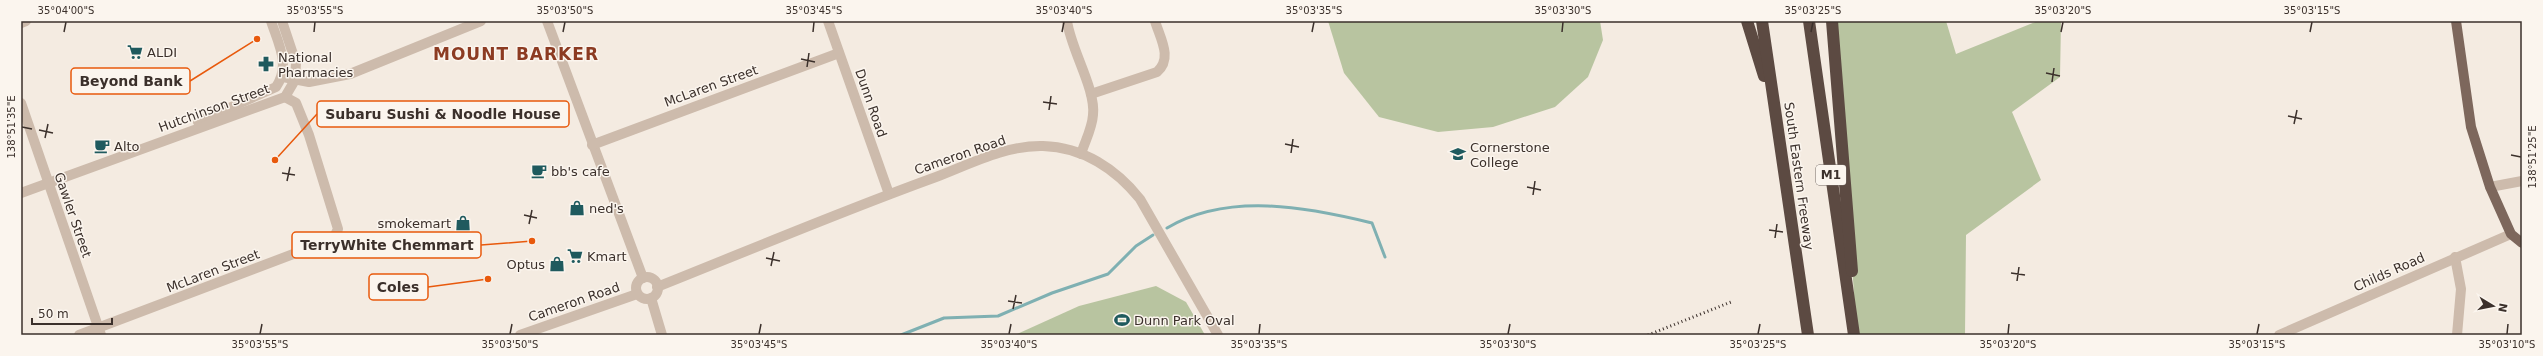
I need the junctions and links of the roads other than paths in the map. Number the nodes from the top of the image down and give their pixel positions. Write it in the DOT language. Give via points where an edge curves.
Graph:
graph roads {
  1 [pos="26,21"];
  2 [pos="270,21"];
  3 [pos="282,21"];
  4 [pos="481,21"];
  5 [pos="547,21"];
  6 [pos="828,21"];
  7 [pos="1066,21"];
  8 [pos="1155,21"];
  9 [pos="1748,21"];
  10 [pos="1762,21"];
  11 [pos="1809,21"];
  12 [pos="1832,21"];
  13 [pos="21,23"];
  14 [pos="2456,25"];
  15 [pos="839,53"];
  16 [pos="283,77"];
  17 [pos="295,80"];
  18 [pos="1091,94"];
  19 [pos="285,97"];
  20 [pos="21,103"];
  21 [pos="1776,116"];
  22 [pos="157,143"];
  23 [pos="592,145"];
  24 [pos="1081,154"];
  25 [pos="2522,181"];
  26 [pos="49,183"];
  27 [pos="2490,187"];
  28 [pos="21,193"];
  29 [pos="889,194"];
  30 [pos="2511,234"];
  31 [pos="2522,243"];
  32 [pos="2455,257"];
  33 [pos="643,278"];
  34 [pos="657,287"];
  35 [pos="637,294"];
  36 [pos="651,298"];
  37 [pos="100,331"];
  38 [pos="1853,332"];
  39 [pos="79,335"];
  40 [pos="520,335"];
  41 [pos="662,335"];
  42 [pos="1218,335"];
  43 [pos="1808,335"];
  44 [pos="2279,335"];
  45 [pos="2457,335"];
  1 -- 13 [label="street"];
  2 -- 16 [label="street" via="285,63"];
  3 -- 17 [label="street" via="296,63"];
  4 -- 17 [label="street, Hutchinson Street" via="350,74 309,82"];
  5 -- 23 [label="street"];
  6 -- 15 [label="street, Dunn Road"];
  7 -- 18 [label="street" via="1070,40"];
  8 -- 18 [label="street" via="1165,52 1162,67 1157,72"];
  9 -- 21 [label="highway"];
  10 -- 21 [label="highway, South Eastern Freeway"];
  11 -- 38 [label="highway, M1"];
  12 -- 38 [label="highway" via="1854,292"];
  14 -- 27 [label="main road" via="2471,127"];
  15 -- 23 [label="street, McLaren Street"];
  15 -- 29 [label="street, Dunn Road"];
  16 -- 17 [label="street, Hutchinson Street"];
  16 -- 22 [label="street, Hutchinson Street" via="276,87"];
  17 -- 19 [label="street, Hutchinson Street"];
  18 -- 24 [label="street" via="1093,115"];
  19 -- 22 [label="street, Hutchinson Street"];
  19 -- 37 [label="street, McLaren Street" via="296,103 309,135 338,229 333,239"];
  20 -- 26 [label="street, Gawler Street"];
  21 -- 43 [label="highway, South Eastern Freeway"];
  22 -- 26 [label="street, Hutchinson Street"];
  23 -- 33 [label="street"];
  24 -- 29 [label="street, Cameron Road" via="1043,146 999,153"];
  24 -- 42 [label="street, Cameron Road" via="1096,160 1124,179 1140,199"];
  25 -- 27 [label="street"];
  26 -- 28 [label="street, Hutchinson Street"];
  26 -- 37 [label="street, Gawler Street"];
  27 -- 30 [label="main road"];
  29 -- 34 [label="street, Cameron Road"];
  30 -- 31 [label="main road"];
  30 -- 32 [label="street, Childs Road"];
  32 -- 44 [label="street, Childs Road"];
  32 -- 45 [label="street" via="2461,289"];
  33 -- 34 [label="street" via="654,280"];
  33 -- 35 [label="street" via="637,283"];
  34 -- 36 [label="street" via="656,294"];
  35 -- 36 [label="street" via="643,299"];
  35 -- 40 [label="street, Cameron Road"];
  36 -- 41 [label="street"];
  37 -- 39 [label="street, McLaren Street"];
}
